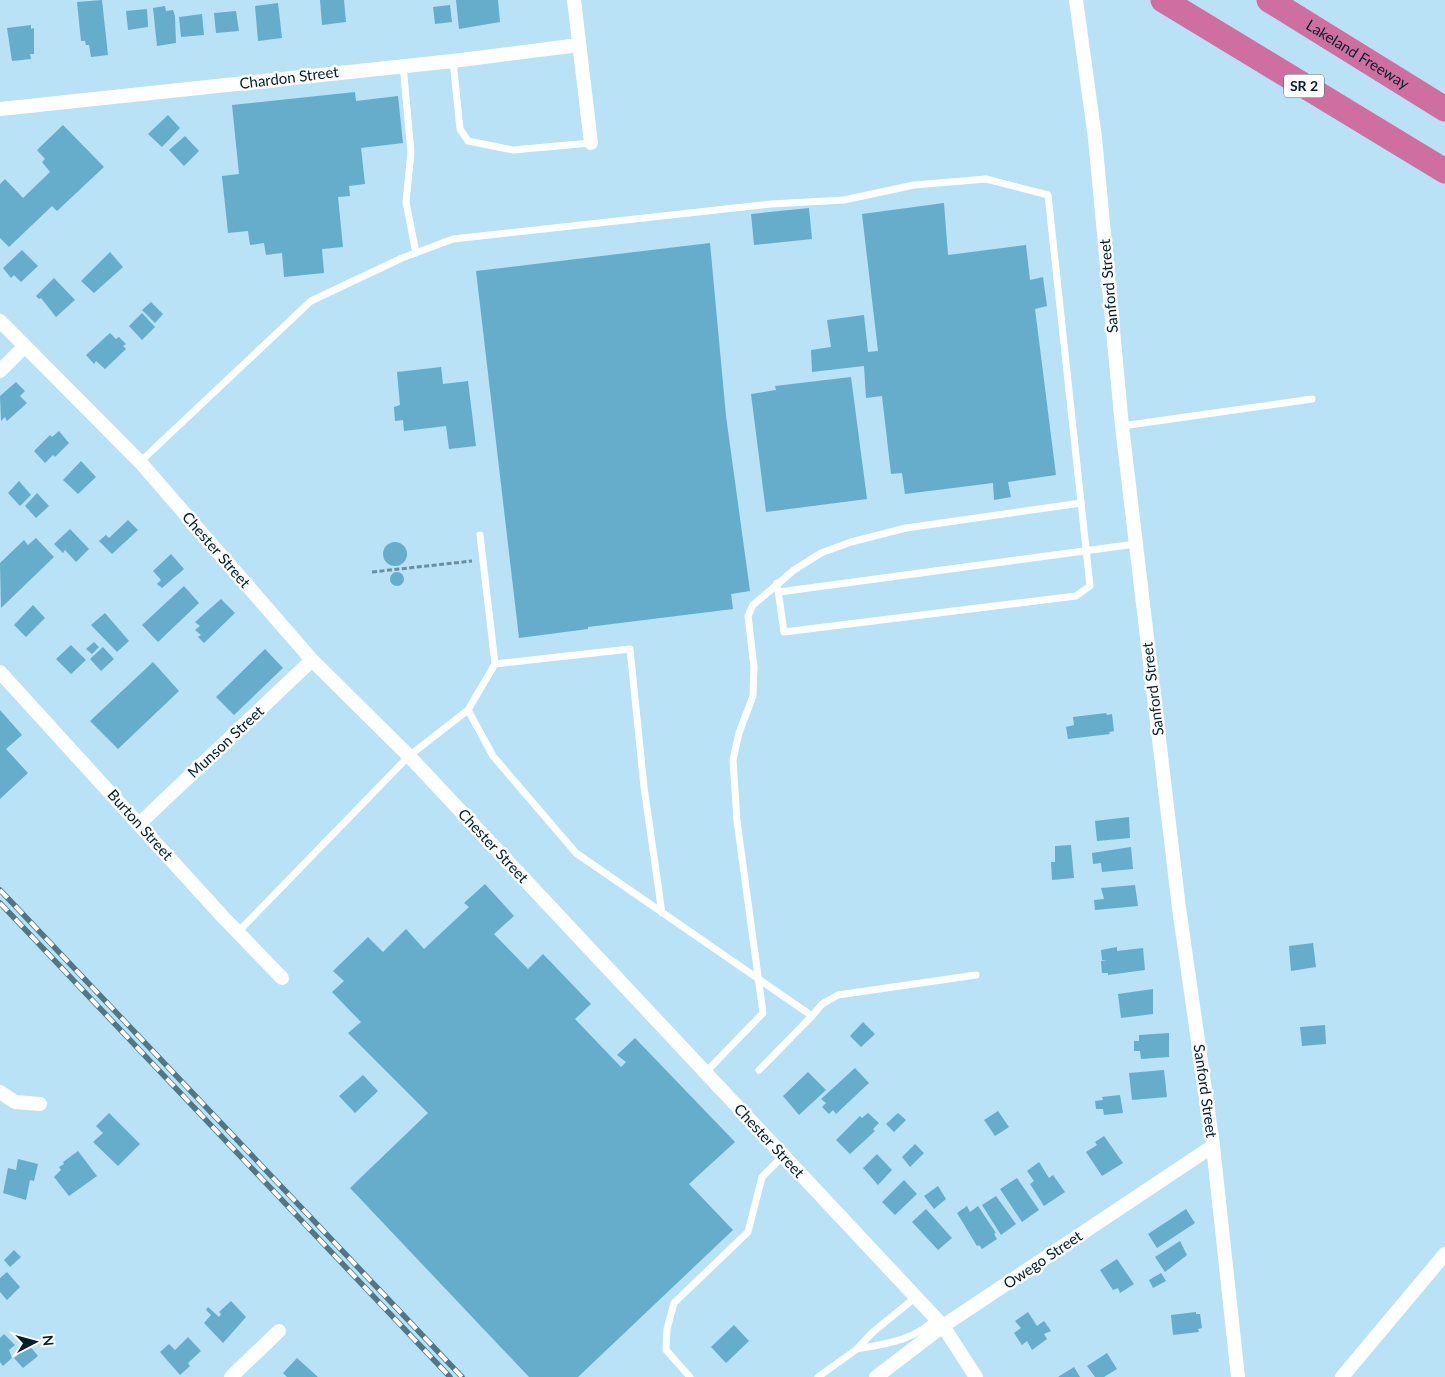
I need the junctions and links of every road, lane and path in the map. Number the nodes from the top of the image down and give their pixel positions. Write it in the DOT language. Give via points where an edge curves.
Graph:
graph roads {
  1 [pos="574,0"];
  2 [pos="1076,0"];
  3 [pos="1163,0"];
  4 [pos="1269,0"];
  5 [pos="579,44"];
  6 [pos="453,60"];
  7 [pos="402,64"];
  8 [pos="0,109"];
  9 [pos="1445,109"];
  10 [pos="591,143"];
  11 [pos="1445,171"];
  12 [pos="416,253"];
  13 [pos="0,322"];
  14 [pos="24,347"];
  15 [pos="0,371"];
  16 [pos="1312,399"];
  17 [pos="1122,426"];
  18 [pos="140,462"];
  19 [pos="1081,503"];
  20 [pos="480,535"];
  21 [pos="1136,544"];
  22 [pos="1086,551"];
  23 [pos="483,560"];
  24 [pos="372,572"];
  25 [pos="777,584"];
  26 [pos="778,592"];
  27 [pos="312,660"];
  28 [pos="495,664"];
  29 [pos="0,672"];
  30 [pos="468,710"];
  31 [pos="409,756"];
  32 [pos="139,824"];
  33 [pos="662,913"];
  34 [pos="238,932"];
  35 [pos="976,974"];
  36 [pos="282,978"];
  37 [pos="758,979"];
  38 [pos="812,1016"];
  39 [pos="759,1070"];
  40 [pos="705,1073"];
  41 [pos="0,1092"];
  42 [pos="40,1104"];
  43 [pos="1213,1146"];
  44 [pos="783,1156"];
  45 [pos="1445,1254"];
  46 [pos="916,1297"];
  47 [pos="940,1322"];
  48 [pos="279,1331"];
  49 [pos="857,1349"];
  50 [pos="231,1377"];
  51 [pos="690,1377"];
  52 [pos="818,1377"];
  53 [pos="876,1377"];
  54 [pos="976,1377"];
  55 [pos="1238,1377"];
  56 [pos="1342,1377"];
  1 -- 5 [label="street"];
  2 -- 17 [label="street, Sanford Street" via="1095,138"];
  3 -- 11 [label="highway, SR 2"];
  4 -- 9 [label="highway, Lakeland Freeway"];
  5 -- 6 [label="street, Chardon Street"];
  5 -- 10 [label="street"];
  6 -- 7 [label="street, Chardon Street"];
  6 -- 10 [label="lane" via="460,129 468,140 513,150"];
  7 -- 8 [label="street, Chardon Street"];
  7 -- 12 [label="lane" via="411,152 406,202"];
  12 -- 18 [label="lane" via="311,301"];
  12 -- 19 [label="lane" via="454,239 771,204 844,200 914,185 986,179 1048,195"];
  13 -- 14 [label="street, Chester Street"];
  14 -- 15 [label="street"];
  14 -- 18 [label="street, Chester Street"];
  16 -- 17 [label="lane"];
  17 -- 21 [label="street, Sanford Street"];
  18 -- 27 [label="street, Chester Street"];
  19 -- 22 [label="lane"];
  19 -- 25 [label="lane" via="882,534 821,553"];
  20 -- 23 [label="lane"];
  21 -- 22 [label="lane"];
  21 -- 43 [label="street, Sanford Street" via="1179,908"];
  22 -- 26 [label="lane"];
  22 -- 26 [label="lane" via="1090,586 1076,596 784,632"];
  23 -- 24 [label="path"];
  23 -- 28 [label="lane"];
  25 -- 26 [label="lane"];
  25 -- 37 [label="lane" via="753,605 748,616 754,667 753,696 733,760 737,821"];
  27 -- 31 [label="street, Chester Street"];
  27 -- 32 [label="street, Munson Street"];
  28 -- 30 [label="lane"];
  28 -- 33 [label="lane" via="630,649 644,787"];
  29 -- 32 [label="street, Burton Street"];
  30 -- 31 [label="lane"];
  30 -- 33 [label="lane" via="493,756 576,853"];
  31 -- 34 [label="lane"];
  31 -- 40 [label="street, Chester Street"];
  32 -- 34 [label="street, Burton Street"];
  33 -- 37 [label="lane"];
  34 -- 36 [label="street, Burton Street"];
  35 -- 38 [label="lane" via="838,995 822,1004"];
  37 -- 38 [label="lane"];
  37 -- 40 [label="lane" via="763,1013"];
  38 -- 39 [label="lane"];
  40 -- 44 [label="street, Chester Street"];
  41 -- 42 [label="street" via="16,1102"];
  43 -- 47 [label="street, Owego Street"];
  43 -- 55 [label="street, Sanford Street"];
  44 -- 46 [label="street, Chester Street"];
  44 -- 51 [label="lane" via="762,1177 748,1232 674,1303 667,1329 666,1350"];
  45 -- 56 [label="street"];
  46 -- 47 [label="street, Chester Street"];
  46 -- 49 [label="lane"];
  47 -- 49 [label="lane" via="906,1338"];
  47 -- 53 [label="street, Owego Street"];
  47 -- 54 [label="street, Chester Street"];
  48 -- 50 [label="street"];
  49 -- 52 [label="lane"];
}
